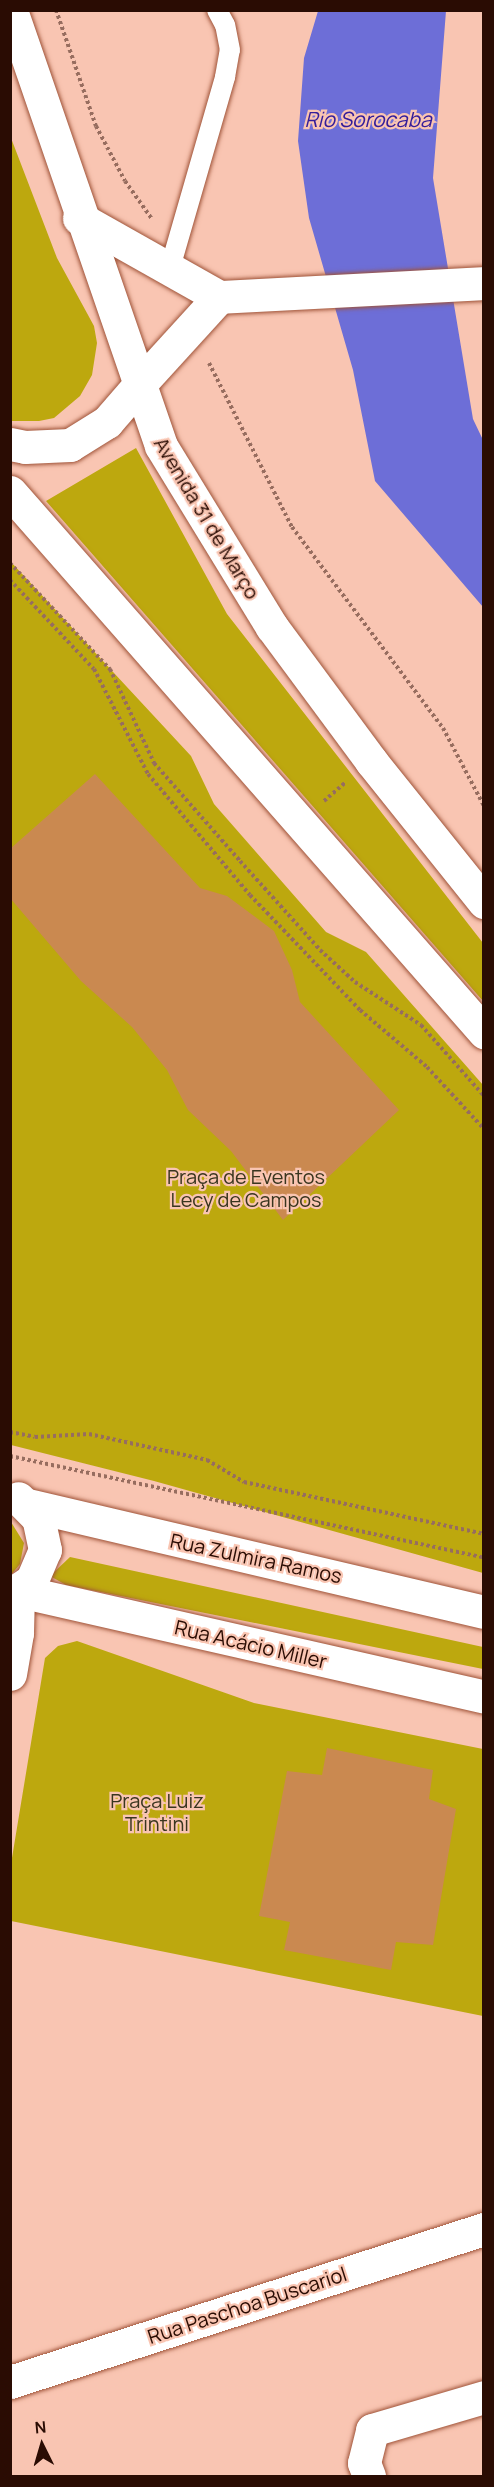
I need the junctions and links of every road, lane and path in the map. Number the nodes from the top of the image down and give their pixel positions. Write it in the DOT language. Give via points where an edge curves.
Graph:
graph roads {
  1 [pos="11,10"];
  2 [pos="56,10"];
  3 [pos="217,10"];
  4 [pos="17,40"];
  5 [pos="80,218"];
  6 [pos="171,258"];
  7 [pos="481,283"];
  8 [pos="219,297"];
  9 [pos="209,363"];
  10 [pos="139,385"];
  11 [pos="10,444"];
  12 [pos="10,492"];
  13 [pos="10,563"];
  14 [pos="10,580"];
  15 [pos="371,761"];
  16 [pos="483,806"];
  17 [pos="298,823"];
  18 [pos="483,902"];
  19 [pos="483,1032"];
  20 [pos="483,1096"];
  21 [pos="483,1130"];
  22 [pos="10,1432"];
  23 [pos="10,1456"];
  24 [pos="19,1499"];
  25 [pos="483,1534"];
  26 [pos="483,1558"];
  27 [pos="16,1593"];
  28 [pos="483,1612"];
  29 [pos="10,1674"];
  30 [pos="483,1697"];
  31 [pos="483,2229"];
  32 [pos="10,2382"];
  33 [pos="483,2397"];
  34 [pos="369,2476"];
  1 -- 4 [label="main road, Avenida 31 de Março"];
  2 -- 6 [label="path" via="96,126"];
  3 -- 6 [label="lane" via="230,50 225,77"];
  4 -- 5 [label="main road, Avenida 31 de Março"];
  5 -- 6 [label="main road"];
  5 -- 10 [label="main road, Avenida 31 de Março"];
  6 -- 8 [label="main road"];
  7 -- 8 [label="main road"];
  8 -- 10 [label="main road"];
  9 -- 16 [label="path" via="292,527 443,728"];
  10 -- 11 [label="main road" via="107,422 70,445"];
  10 -- 15 [label="main road, Avenida 31 de Março" via="161,446 211,532 272,627"];
  12 -- 17 [label="main road"];
  13 -- 20 [label="path" via="110,669 154,764 240,861 320,950 355,982 421,1025"];
  14 -- 21 [label="path" via="94,669 148,774 250,895 360,1010 428,1067"];
  15 -- 17 [label="path"];
  15 -- 18 [label="main road, Avenida 31 de Março"];
  17 -- 19 [label="main road"];
  22 -- 25 [label="path" via="35,1437 89,1434 207,1460 244,1482"];
  23 -- 26 [label="path"];
  24 -- 27 [label="main road" via="38,1518 45,1550 32,1580"];
  24 -- 28 [label="main road, Rua Zulmira Ramos"];
  27 -- 29 [label="main road" via="17,1633"];
  27 -- 30 [label="main road, Rua Acácio Miller"];
  31 -- 32 [label="main road, Rua Paschoa Buscariol"];
  33 -- 34 [label="main road" via="372,2430 364,2463"];
}
